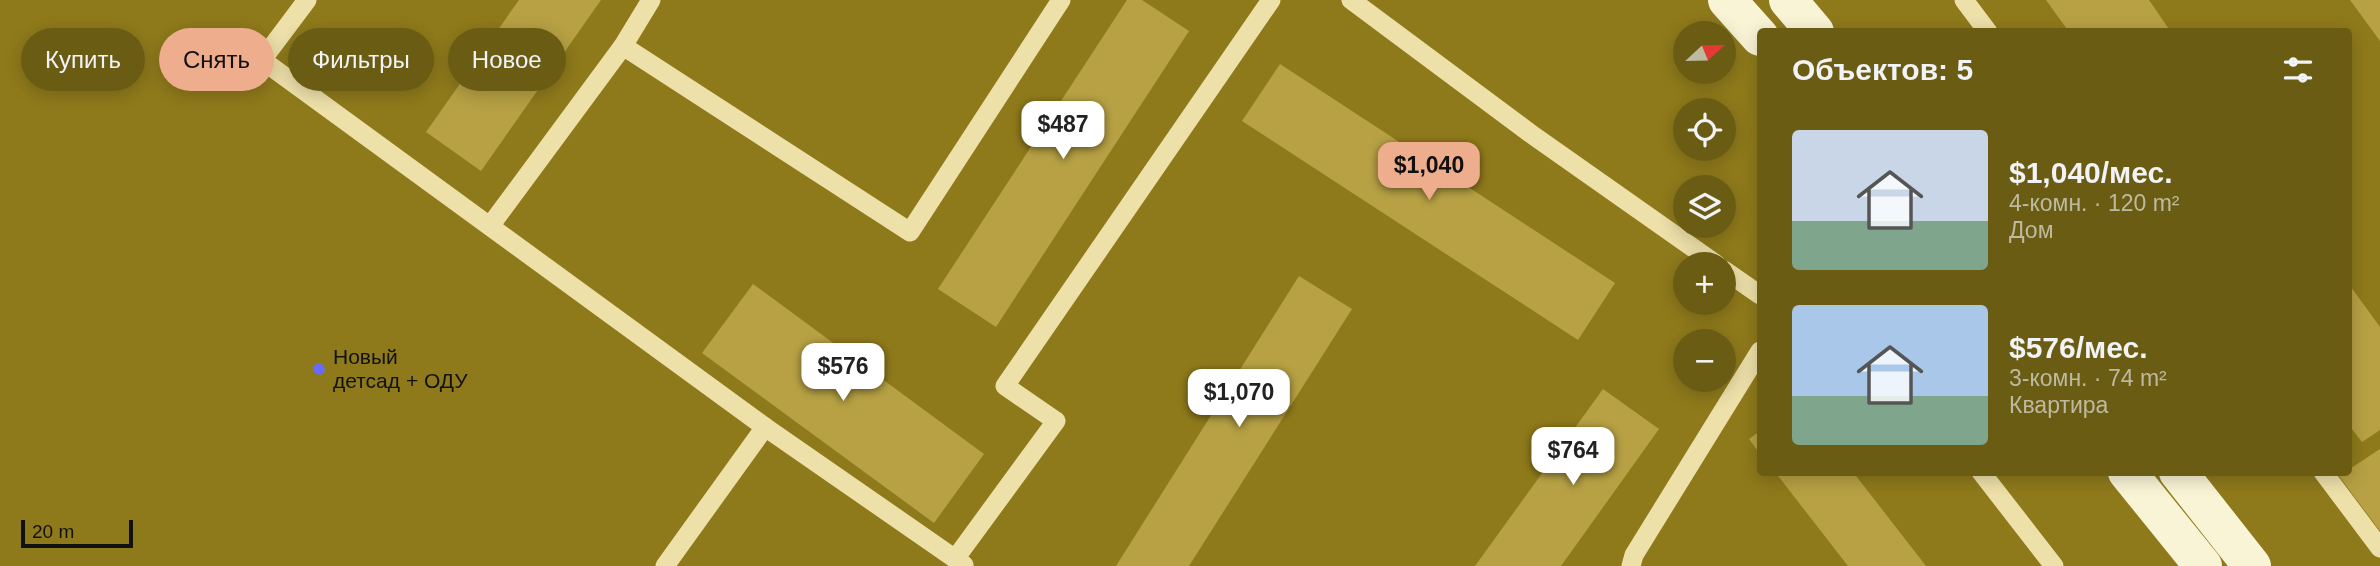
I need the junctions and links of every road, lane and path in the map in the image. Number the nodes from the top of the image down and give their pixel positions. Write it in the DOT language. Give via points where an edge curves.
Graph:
graph roads {
  1 [pos="307,0"];
  2 [pos="651,0"];
  3 [pos="1061,0"];
  4 [pos="1271,0"];
  5 [pos="1351,0"];
  6 [pos="1727,0"];
  7 [pos="1788,0"];
  8 [pos="1964,0"];
  9 [pos="1812,28"];
  10 [pos="1985,28"];
  11 [pos="1757,34"];
  12 [pos="623,46"];
  13 [pos="489,226"];
  14 [pos="1699,252"];
  15 [pos="1736,278"];
  16 [pos="1757,293"];
  17 [pos="1757,356"];
  18 [pos="765,427"];
  19 [pos="1984,476"];
  20 [pos="2130,476"];
  21 [pos="2181,476"];
  22 [pos="2326,476"];
  23 [pos="2380,548"];
  24 [pos="960,562"];
  25 [pos="665,566"];
  26 [pos="1632,566"];
  27 [pos="2054,566"];
  28 [pos="2203,566"];
  29 [pos="2252,566"];
  1 -- 13 [label="lane" via="262,60"];
  2 -- 12 [label="lane"];
  3 -- 12 [label="lane" via="910,232"];
  4 -- 24 [label="lane" via="1005,386 1056,421"];
  5 -- 14 [label="lane"];
  6 -- 11 [label="main road"];
  7 -- 9 [label="main road"];
  8 -- 10 [label="lane"];
  12 -- 13 [label="lane"];
  13 -- 18 [label="lane"];
  15 -- 16 [label="lane"];
  17 -- 26 [label="lane" via="1634,555"];
  18 -- 24 [label="lane"];
  18 -- 25 [label="lane"];
  19 -- 27 [label="lane"];
  20 -- 28 [label="main road"];
  21 -- 29 [label="main road"];
  22 -- 23 [label="lane"];
}
